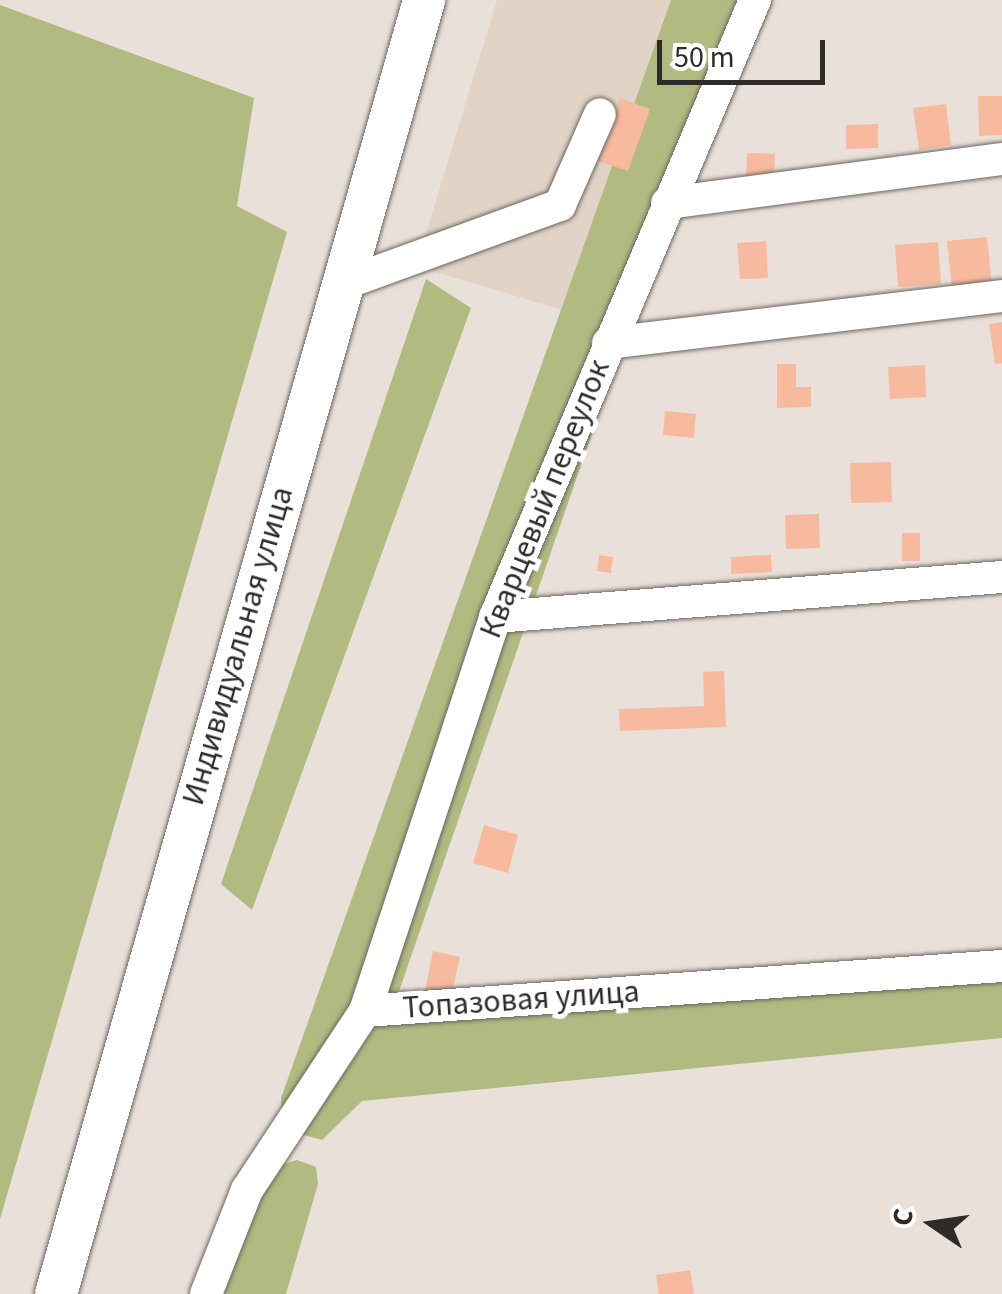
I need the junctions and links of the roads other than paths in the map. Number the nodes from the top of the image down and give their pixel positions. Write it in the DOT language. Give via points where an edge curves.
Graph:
graph roads {
  1 [pos="424,0"];
  2 [pos="755,0"];
  3 [pos="600,114"];
  4 [pos="1002,159"];
  5 [pos="667,203"];
  6 [pos="342,284"];
  7 [pos="1002,296"];
  8 [pos="608,343"];
  9 [pos="1002,578"];
  10 [pos="495,616"];
  11 [pos="1002,966"];
  12 [pos="366,1010"];
  13 [pos="56,1294"];
  14 [pos="206,1294"];
  1 -- 6 [label="main road, Индивидуальная улица"];
  2 -- 5 [label="street, Кварцевый переулок"];
  3 -- 6 [label="street" via="560,205"];
  4 -- 5 [label="street"];
  5 -- 8 [label="street, Кварцевый переулок"];
  6 -- 13 [label="main road, Индивидуальная улица"];
  7 -- 8 [label="street"];
  8 -- 10 [label="street, Кварцевый переулок"];
  9 -- 10 [label="street"];
  10 -- 12 [label="street, Кварцевый переулок"];
  11 -- 12 [label="street, Топазовая улица"];
  12 -- 14 [label="street, Топазовая улица" via="247,1190"];
}
